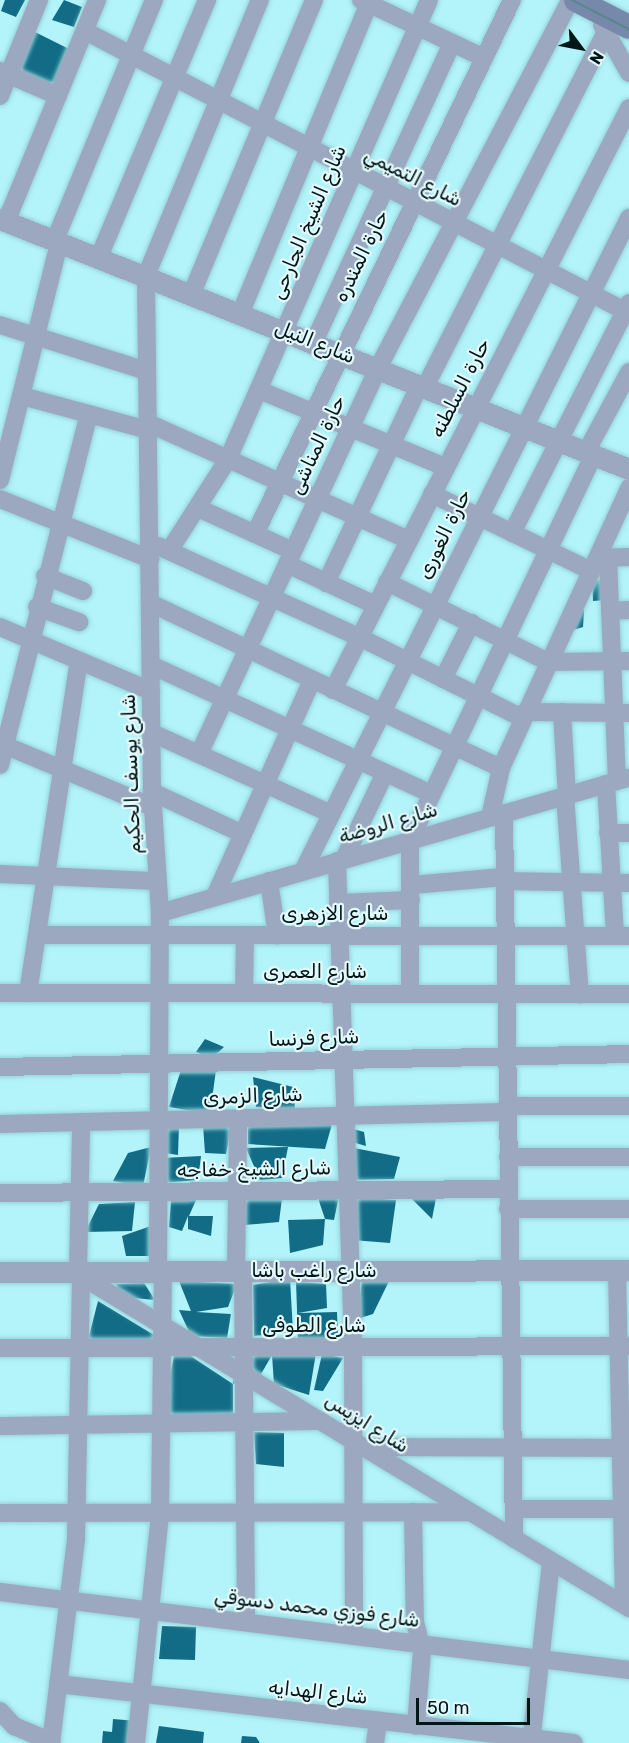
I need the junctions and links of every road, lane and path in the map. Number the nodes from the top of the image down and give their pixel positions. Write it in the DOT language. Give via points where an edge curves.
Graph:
graph roads {
  1 [pos="39,0"];
  2 [pos="98,0"];
  3 [pos="154,0"];
  4 [pos="207,0"];
  5 [pos="260,0"];
  6 [pos="314,0"];
  7 [pos="429,0"];
  8 [pos="512,0"];
  9 [pos="570,0"];
  10 [pos="366,1"];
  11 [pos="586,5"];
  12 [pos="417,27"];
  13 [pos="629,27"];
  14 [pos="85,31"];
  15 [pos="605,34"];
  16 [pos="452,43"];
  17 [pos="131,55"];
  18 [pos="484,58"];
  19 [pos="4,73"];
  20 [pos="629,73"];
  21 [pos="175,77"];
  22 [pos="0,96"];
  23 [pos="58,96"];
  24 [pos="219,99"];
  25 [pos="629,108"];
  26 [pos="262,124"];
  27 [pos="307,147"];
  28 [pos="354,172"];
  29 [pos="385,188"];
  30 [pos="412,202"];
  31 [pos="629,218"];
  32 [pos="3,221"];
  33 [pos="453,223"];
  34 [pos="57,241"];
  35 [pos="497,246"];
  36 [pos="99,257"];
  37 [pos="545,271"];
  38 [pos="146,276"];
  39 [pos="192,293"];
  40 [pos="590,294"];
  41 [pos="627,307"];
  42 [pos="241,312"];
  43 [pos="0,325"];
  44 [pos="286,331"];
  45 [pos="38,337"];
  46 [pos="314,342"];
  47 [pos="339,353"];
  48 [pos="378,368"];
  49 [pos="147,371"];
  50 [pos="629,372"];
  51 [pos="422,386"];
  52 [pos="259,390"];
  53 [pos="22,396"];
  54 [pos="476,407"];
  55 [pos="312,411"];
  56 [pos="89,414"];
  57 [pos="8,421"];
  58 [pos="522,426"];
  59 [pos="148,427"];
  60 [pos="350,428"];
  61 [pos="559,440"];
  62 [pos="391,445"];
  63 [pos="590,453"];
  64 [pos="228,459"];
  65 [pos="445,467"];
  66 [pos="629,469"];
  67 [pos="0,480"];
  68 [pos="279,482"];
  69 [pos="629,488"];
  70 [pos="432,494"];
  71 [pos="0,499"];
  72 [pos="317,499"];
  73 [pos="198,508"];
  74 [pos="478,516"];
  75 [pos="357,517"];
  76 [pos="59,523"];
  77 [pos="512,533"];
  78 [pos="255,534"];
  79 [pos="408,540"];
  80 [pos="548,550"];
  81 [pos="150,551"];
  82 [pos="169,551"];
  83 [pos="629,556"];
  84 [pos="290,557"];
  85 [pos="598,562"];
  86 [pos="45,576"];
  87 [pos="387,582"];
  88 [pos="326,583"];
  89 [pos="83,591"];
  90 [pos="272,597"];
  91 [pos="150,603"];
  92 [pos="375,605"];
  93 [pos="434,605"];
  94 [pos="38,607"];
  95 [pos="629,610"];
  96 [pos="610,611"];
  97 [pos="79,622"];
  98 [pos="471,623"];
  99 [pos="0,627"];
  100 [pos="359,637"];
  101 [pos="29,640"];
  102 [pos="506,640"];
  103 [pos="247,649"];
  104 [pos="79,661"];
  105 [pos="407,661"];
  106 [pos="620,661"];
  107 [pos="548,662"];
  108 [pos="151,665"];
  109 [pos="443,679"];
  110 [pos="312,680"];
  111 [pos="333,690"];
  112 [pos="151,691"];
  113 [pos="479,696"];
  114 [pos="225,698"];
  115 [pos="381,712"];
  116 [pos="562,712"];
  117 [pos="622,713"];
  118 [pos="524,715"];
  119 [pos="290,729"];
  120 [pos="152,733"];
  121 [pos="4,738"];
  122 [pos="454,747"];
  123 [pos="199,754"];
  124 [pos="358,760"];
  125 [pos="0,765"];
  126 [pos="501,768"];
  127 [pos="64,770"];
  128 [pos="385,773"];
  129 [pos="617,781"];
  130 [pos="265,784"];
  131 [pos="432,794"];
  132 [pos="566,795"];
  133 [pos="153,800"];
  134 [pos="331,814"];
  135 [pos="497,815"];
  136 [pos="608,833"];
  137 [pos="629,833"];
  138 [pos="243,834"];
  139 [pos="410,840"];
  140 [pos="340,860"];
  141 [pos="303,871"];
  142 [pos="0,874"];
  143 [pos="49,876"];
  144 [pos="504,879"];
  145 [pos="269,881"];
  146 [pos="158,882"];
  147 [pos="571,882"];
  148 [pos="620,883"];
  149 [pos="411,893"];
  150 [pos="215,896"];
  151 [pos="338,903"];
  152 [pos="160,913"];
  153 [pos="41,935"];
  154 [pos="160,935"];
  155 [pos="245,935"];
  156 [pos="277,935"];
  157 [pos="339,936"];
  158 [pos="411,936"];
  159 [pos="505,936"];
  160 [pos="575,936"];
  161 [pos="622,936"];
  162 [pos="0,993"];
  163 [pos="28,993"];
  164 [pos="159,993"];
  165 [pos="244,993"];
  166 [pos="340,993"];
  167 [pos="410,993"];
  168 [pos="506,994"];
  169 [pos="580,994"];
  170 [pos="629,994"];
  171 [pos="506,1054"];
  172 [pos="629,1054"];
  173 [pos="342,1060"];
  174 [pos="159,1065"];
  175 [pos="0,1067"];
  176 [pos="629,1106"];
  177 [pos="507,1109"];
  178 [pos="344,1116"];
  179 [pos="238,1119"];
  180 [pos="159,1122"];
  181 [pos="0,1124"];
  182 [pos="81,1124"];
  183 [pos="508,1157"];
  184 [pos="629,1157"];
  185 [pos="508,1189"];
  186 [pos="346,1190"];
  187 [pos="237,1191"];
  188 [pos="159,1192"];
  189 [pos="0,1193"];
  190 [pos="80,1193"];
  191 [pos="508,1209"];
  192 [pos="629,1209"];
  193 [pos="240,1270"];
  194 [pos="348,1270"];
  195 [pos="623,1270"];
  196 [pos="161,1271"];
  197 [pos="509,1271"];
  198 [pos="0,1272"];
  199 [pos="80,1273"];
  200 [pos="164,1326"];
  201 [pos="511,1346"];
  202 [pos="623,1346"];
  203 [pos="243,1347"];
  204 [pos="353,1347"];
  205 [pos="0,1348"];
  206 [pos="80,1348"];
  207 [pos="163,1348"];
  208 [pos="198,1348"];
  209 [pos="243,1376"];
  210 [pos="322,1421"];
  211 [pos="243,1422"];
  212 [pos="161,1424"];
  213 [pos="78,1425"];
  214 [pos="0,1426"];
  215 [pos="359,1444"];
  216 [pos="513,1448"];
  217 [pos="625,1448"];
  218 [pos="514,1509"];
  219 [pos="626,1509"];
  220 [pos="77,1512"];
  221 [pos="244,1512"];
  222 [pos="354,1512"];
  223 [pos="413,1512"];
  224 [pos="467,1512"];
  225 [pos="0,1513"];
  226 [pos="160,1513"];
  227 [pos="514,1539"];
  228 [pos="551,1562"];
  229 [pos="0,1592"];
  230 [pos="69,1601"];
  231 [pos="627,1607"];
  232 [pos="150,1610"];
  233 [pos="246,1621"];
  234 [pos="354,1636"];
  235 [pos="422,1644"];
  236 [pos="540,1659"];
  237 [pos="629,1670"];
  238 [pos="58,1684"];
  239 [pos="141,1695"];
  240 [pos="0,1711"];
  241 [pos="378,1721"];
  242 [pos="416,1726"];
  243 [pos="531,1741"];
  244 [pos="51,1742"];
  245 [pos="135,1743"];
  246 [pos="375,1743"];
  247 [pos="573,1743"];
  1 -- 19 [label="street"];
  2 -- 14 [label="street"];
  3 -- 17 [label="street"];
  4 -- 21 [label="street"];
  5 -- 24 [label="street"];
  6 -- 26 [label="street"];
  7 -- 12 [label="street, شارع الشيخ الجارحى"];
  8 -- 18 [label="street, حارة المندره"];
  9 -- 33 [label="street, حارة المناشى"];
  10 -- 12 [label="street"];
  10 -- 27 [label="street"];
  11 -- 13 [label="main road"];
  11 -- 15 [label="street"];
  12 -- 16 [label="street"];
  12 -- 28 [label="street, شارع الشيخ الجارحى"];
  14 -- 17 [label="street, شارع التميمي"];
  14 -- 23 [label="street"];
  15 -- 20 [label="street"];
  15 -- 35 [label="street"];
  16 -- 18 [label="street"];
  16 -- 29 [label="street"];
  17 -- 21 [label="street, شارع التميمي"];
  17 -- 34 [label="street"];
  18 -- 30 [label="street, حارة المندره"];
  19 -- 22 [label="street"];
  19 -- 23 [label="street"];
  21 -- 24 [label="street, شارع التميمي"];
  21 -- 36 [label="street"];
  23 -- 32 [label="street"];
  24 -- 26 [label="street, شارع التميمي"];
  24 -- 38 [label="street"];
  25 -- 37 [label="street, حارة السلطنه"];
  26 -- 27 [label="street, شارع التميمي"];
  26 -- 39 [label="street"];
  27 -- 28 [label="street, شارع التميمي"];
  27 -- 42 [label="street"];
  28 -- 29 [label="street, شارع التميمي"];
  28 -- 44 [label="street, شارع الشيخ الجارحى"];
  29 -- 30 [label="street, شارع التميمي"];
  29 -- 46 [label="street"];
  30 -- 33 [label="street, شارع التميمي"];
  30 -- 47 [label="street, حارة المندره"];
  31 -- 40 [label="street, حارة الغورى"];
  32 -- 34 [label="street, شارع النيل"];
  33 -- 35 [label="street, شارع التميمي"];
  33 -- 48 [label="street, حارة المناشى"];
  34 -- 36 [label="street, شارع النيل"];
  34 -- 45 [label="street"];
  35 -- 37 [label="street, شارع التميمي"];
  35 -- 51 [label="street"];
  36 -- 38 [label="street, شارع النيل"];
  37 -- 40 [label="street, شارع التميمي"];
  37 -- 54 [label="street, حارة السلطنه"];
  38 -- 39 [label="street, شارع النيل"];
  38 -- 49 [label="street, شارع يوسف الحكيم"];
  39 -- 42 [label="street, شارع النيل"];
  40 -- 41 [label="street, شارع التميمي"];
  40 -- 58 [label="street, حارة الغورى"];
  41 -- 61 [label="street"];
  42 -- 44 [label="street, شارع النيل"];
  43 -- 45 [label="street"];
  44 -- 46 [label="street, شارع النيل"];
  44 -- 52 [label="street, شارع الشيخ الجارحى"];
  45 -- 49 [label="street"];
  45 -- 53 [label="street"];
  46 -- 47 [label="street, شارع النيل"];
  47 -- 48 [label="street, شارع النيل"];
  47 -- 55 [label="street, حارة المندره"];
  48 -- 51 [label="street, شارع النيل"];
  48 -- 60 [label="street, حارة المناشى"];
  49 -- 59 [label="street, شارع يوسف الحكيم"];
  50 -- 63 [label="street"];
  51 -- 54 [label="street, شارع النيل"];
  51 -- 62 [label="street"];
  52 -- 55 [label="street"];
  52 -- 64 [label="street, شارع الشيخ الجارحى"];
  53 -- 56 [label="street"];
  53 -- 57 [label="street"];
  54 -- 58 [label="street, شارع النيل"];
  54 -- 65 [label="street, حارة السلطنه"];
  55 -- 60 [label="street"];
  55 -- 68 [label="street, حارة المندره"];
  56 -- 59 [label="street"];
  56 -- 76 [label="street"];
  57 -- 67 [label="street"];
  58 -- 61 [label="street, شارع النيل"];
  58 -- 74 [label="street, حارة الغورى"];
  59 -- 64 [label="street"];
  59 -- 81 [label="street, شارع يوسف الحكيم"];
  60 -- 62 [label="street"];
  60 -- 72 [label="street, حارة المناشى"];
  61 -- 63 [label="street, شارع النيل"];
  61 -- 77 [label="street"];
  62 -- 65 [label="street"];
  62 -- 75 [label="street"];
  63 -- 66 [label="street, شارع النيل"];
  63 -- 80 [label="street"];
  64 -- 68 [label="street"];
  64 -- 73 [label="street, شارع الشيخ الجارحى"];
  65 -- 70 [label="street, حارة السلطنه"];
  68 -- 72 [label="street"];
  68 -- 78 [label="street, حارة المندره"];
  69 -- 85 [label="street"];
  70 -- 74 [label="street"];
  70 -- 79 [label="street, حارة السلطنه"];
  71 -- 76 [label="street"];
  72 -- 75 [label="street"];
  72 -- 84 [label="street, حارة المناشى"];
  73 -- 78 [label="street"];
  73 -- 82 [label="street, شارع الشيخ الجارحى"];
  74 -- 77 [label="street"];
  74 -- 93 [label="street, حارة الغورى"];
  75 -- 79 [label="street"];
  75 -- 88 [label="street"];
  76 -- 81 [label="street"];
  76 -- 86 [label="street"];
  77 -- 80 [label="street"];
  78 -- 84 [label="street"];
  79 -- 87 [label="street, حارة السلطنه"];
  80 -- 85 [label="street"];
  80 -- 102 [label="street"];
  81 -- 82 [label="street"];
  81 -- 91 [label="street, شارع يوسف الحكيم"];
  82 -- 90 [label="street"];
  83 -- 85 [label="street"];
  84 -- 88 [label="street"];
  84 -- 90 [label="street, حارة المناشى"];
  85 -- 96 [label="street"];
  85 -- 107 [label="street"];
  86 -- 89 [label="street"];
  86 -- 94 [label="street"];
  87 -- 92 [label="street, حارة السلطنه"];
  87 -- 93 [label="street"];
  88 -- 92 [label="street"];
  90 -- 100 [label="street"];
  90 -- 103 [label="street, حارة المناشى"];
  91 -- 103 [label="street"];
  91 -- 108 [label="street, شارع يوسف الحكيم"];
  92 -- 100 [label="street, حارة السلطنه"];
  93 -- 98 [label="street"];
  93 -- 105 [label="street, حارة الغورى"];
  94 -- 97 [label="street"];
  94 -- 101 [label="street"];
  95 -- 96 [label="street"];
  96 -- 106 [label="street"];
  98 -- 102 [label="street"];
  98 -- 109 [label="street"];
  99 -- 101 [label="street"];
  100 -- 105 [label="street"];
  100 -- 111 [label="street, حارة السلطنه"];
  101 -- 104 [label="street"];
  101 -- 121 [label="street"];
  102 -- 107 [label="street"];
  102 -- 113 [label="street"];
  103 -- 110 [label="street"];
  103 -- 114 [label="street, حارة المناشى"];
  104 -- 112 [label="street"];
  104 -- 127 [label="street"];
  105 -- 109 [label="street"];
  105 -- 115 [label="street, حارة الغورى"];
  106 -- 107 [label="street"];
  106 -- 117 [label="street"];
  107 -- 118 [label="street"];
  108 -- 112 [label="street, شارع يوسف الحكيم"];
  108 -- 114 [label="street"];
  109 -- 113 [label="street"];
  110 -- 111 [label="street"];
  110 -- 119 [label="street"];
  111 -- 115 [label="street"];
  112 -- 120 [label="street, شارع يوسف الحكيم"];
  113 -- 118 [label="street"];
  113 -- 122 [label="street"];
  114 -- 119 [label="street"];
  114 -- 123 [label="street, حارة المناشى"];
  115 -- 122 [label="street"];
  115 -- 124 [label="street, حارة الغورى"];
  116 -- 117 [label="street"];
  116 -- 118 [label="street"];
  116 -- 132 [label="street"];
  117 -- 129 [label="street"];
  118 -- 126 [label="street"];
  119 -- 124 [label="street"];
  119 -- 130 [label="street"];
  120 -- 123 [label="street"];
  120 -- 133 [label="street, شارع يوسف الحكيم"];
  121 -- 125 [label="street"];
  121 -- 127 [label="street"];
  122 -- 126 [label="street"];
  122 -- 131 [label="street"];
  123 -- 130 [label="street"];
  124 -- 128 [label="street"];
  124 -- 134 [label="street, حارة الغورى"];
  126 -- 135 [label="street"];
  127 -- 133 [label="street"];
  127 -- 143 [label="street"];
  128 -- 131 [label="street"];
  128 -- 140 [label="street"];
  129 -- 132 [label="street, شارع الروضة"];
  129 -- 136 [label="street"];
  130 -- 134 [label="street"];
  130 -- 138 [label="street"];
  131 -- 139 [label="street"];
  132 -- 135 [label="street, شارع الروضة"];
  132 -- 147 [label="street"];
  133 -- 138 [label="street"];
  133 -- 146 [label="street, شارع يوسف الحكيم"];
  134 -- 141 [label="street, حارة الغورى"];
  135 -- 139 [label="street, شارع الروضة"];
  135 -- 144 [label="street"];
  136 -- 137 [label="street"];
  136 -- 148 [label="street"];
  138 -- 150 [label="street"];
  139 -- 140 [label="street, شارع الروضة"];
  139 -- 149 [label="street"];
  140 -- 141 [label="street, شارع الروضة"];
  140 -- 151 [label="street"];
  141 -- 145 [label="street, شارع الروضة"];
  142 -- 143 [label="street"];
  143 -- 146 [label="street"];
  143 -- 153 [label="street"];
  144 -- 147 [label="street"];
  144 -- 149 [label="street"];
  144 -- 159 [label="street"];
  145 -- 150 [label="street, شارع الروضة"];
  145 -- 156 [label="street"];
  146 -- 152 [label="street, شارع يوسف الحكيم"];
  147 -- 148 [label="street"];
  147 -- 160 [label="street"];
  148 -- 161 [label="street"];
  149 -- 151 [label="street"];
  149 -- 158 [label="street"];
  150 -- 152 [label="street, شارع الروضة"];
  151 -- 157 [label="street"];
  152 -- 154 [label="street, شارع يوسف الحكيم"];
  153 -- 154 [label="street, شارع الازهرى"];
  153 -- 163 [label="street"];
  154 -- 155 [label="street, شارع الازهرى"];
  154 -- 164 [label="street, شارع يوسف الحكيم"];
  155 -- 156 [label="street, شارع الازهرى"];
  155 -- 165 [label="street"];
  156 -- 157 [label="street, شارع الازهرى"];
  157 -- 158 [label="street, شارع الازهرى"];
  157 -- 166 [label="street"];
  158 -- 159 [label="street, شارع الازهرى"];
  158 -- 167 [label="street"];
  159 -- 160 [label="street, شارع الازهرى"];
  159 -- 168 [label="street"];
  160 -- 161 [label="street, شارع الازهرى"];
  160 -- 169 [label="street"];
  162 -- 163 [label="street, شارع العمرى"];
  163 -- 164 [label="street, شارع العمرى"];
  164 -- 165 [label="street, شارع العمرى"];
  164 -- 174 [label="street, شارع يوسف الحكيم"];
  165 -- 166 [label="street, شارع العمرى"];
  166 -- 167 [label="street, شارع العمرى"];
  166 -- 173 [label="street"];
  167 -- 168 [label="street, شارع العمرى"];
  168 -- 169 [label="street, شارع العمرى"];
  168 -- 171 [label="street"];
  169 -- 170 [label="street, شارع العمرى"];
  171 -- 172 [label="street, شارع فرنسا"];
  171 -- 173 [label="street, شارع فرنسا"];
  171 -- 177 [label="street"];
  173 -- 174 [label="street, شارع فرنسا"];
  173 -- 178 [label="street"];
  174 -- 175 [label="street, شارع فرنسا"];
  174 -- 180 [label="street, شارع يوسف الحكيم"];
  176 -- 177 [label="street, شارع الزمرى"];
  177 -- 178 [label="street, شارع الزمرى"];
  177 -- 183 [label="street"];
  178 -- 179 [label="street, شارع الزمرى"];
  178 -- 186 [label="street"];
  179 -- 180 [label="street, شارع الزمرى"];
  179 -- 187 [label="street"];
  180 -- 182 [label="street, شارع الزمرى"];
  180 -- 188 [label="street, شارع يوسف الحكيم"];
  181 -- 182 [label="street, شارع الزمرى"];
  182 -- 190 [label="street"];
  183 -- 184 [label="street"];
  183 -- 185 [label="street"];
  185 -- 186 [label="street, شارع الشيخ خفاجه"];
  185 -- 191 [label="street"];
  186 -- 187 [label="street, شارع الشيخ خفاجه"];
  186 -- 194 [label="street"];
  187 -- 188 [label="street, شارع الشيخ خفاجه"];
  187 -- 193 [label="street"];
  188 -- 190 [label="street, شارع الشيخ خفاجه"];
  188 -- 196 [label="street, شارع يوسف الحكيم"];
  189 -- 190 [label="street, شارع الشيخ خفاجه"];
  190 -- 199 [label="street"];
  191 -- 192 [label="street"];
  191 -- 197 [label="street"];
  193 -- 194 [label="street, شارع راغب باشا"];
  193 -- 196 [label="street, شارع راغب باشا"];
  193 -- 203 [label="street"];
  194 -- 197 [label="street, شارع راغب باشا"];
  194 -- 204 [label="street"];
  195 -- 197 [label="street, شارع راغب باشا"];
  195 -- 202 [label="street"];
  196 -- 199 [label="street, شارع راغب باشا"];
  196 -- 200 [label="street, شارع يوسف الحكيم"];
  197 -- 201 [label="street"];
  198 -- 199 [label="street, شارع راغب باشا"];
  199 -- 200 [label="street, شارع ايزيس"];
  199 -- 206 [label="street"];
  200 -- 207 [label="street, شارع يوسف الحكيم"];
  200 -- 208 [label="street, شارع ايزيس"];
  201 -- 202 [label="street, شارع الطوفى"];
  201 -- 204 [label="street, شارع الطوفى"];
  201 -- 216 [label="street"];
  202 -- 217 [label="street"];
  203 -- 204 [label="street, شارع الطوفى"];
  203 -- 208 [label="street, شارع الطوفى"];
  203 -- 209 [label="street"];
  204 -- 215 [label="street"];
  205 -- 206 [label="street, شارع الطوفى"];
  206 -- 207 [label="street, شارع الطوفى"];
  206 -- 213 [label="street"];
  207 -- 208 [label="street, شارع الطوفى"];
  207 -- 212 [label="street, شارع يوسف الحكيم"];
  208 -- 209 [label="street, شارع ايزيس"];
  209 -- 210 [label="street, شارع ايزيس"];
  209 -- 211 [label="street"];
  210 -- 211 [label="street"];
  210 -- 215 [label="street, شارع ايزيس"];
  211 -- 212 [label="street"];
  211 -- 221 [label="street"];
  212 -- 213 [label="street"];
  212 -- 226 [label="street, شارع يوسف الحكيم"];
  213 -- 214 [label="street"];
  213 -- 220 [label="street"];
  215 -- 216 [label="street"];
  215 -- 222 [label="street"];
  215 -- 224 [label="street, شارع ايزيس"];
  216 -- 217 [label="street"];
  216 -- 218 [label="street"];
  217 -- 219 [label="street"];
  218 -- 219 [label="street"];
  218 -- 227 [label="street"];
  219 -- 231 [label="street"];
  220 -- 225 [label="street"];
  220 -- 226 [label="street"];
  220 -- 230 [label="street"];
  221 -- 222 [label="street"];
  221 -- 226 [label="street"];
  221 -- 233 [label="street"];
  222 -- 223 [label="street"];
  222 -- 234 [label="street"];
  223 -- 224 [label="street"];
  223 -- 235 [label="street" via="416,1622"];
  224 -- 227 [label="street, شارع ايزيس"];
  226 -- 232 [label="street, شارع يوسف الحكيم"];
  227 -- 228 [label="street, شارع ايزيس"];
  228 -- 231 [label="street, شارع ايزيس"];
  228 -- 236 [label="street"];
  229 -- 230 [label="street, شارع فوزي محمد دسوقي"];
  230 -- 232 [label="street, شارع فوزي محمد دسوقي"];
  230 -- 238 [label="street"];
  232 -- 233 [label="street, شارع فوزي محمد دسوقي"];
  232 -- 239 [label="street, شارع يوسف الحكيم"];
  233 -- 234 [label="street, شارع فوزي محمد دسوقي"];
  234 -- 235 [label="street, شارع فوزي محمد دسوقي"];
  235 -- 236 [label="street, شارع فوزي محمد دسوقي"];
  235 -- 242 [label="street"];
  236 -- 237 [label="street, شارع فوزي محمد دسوقي"];
  236 -- 243 [label="street"];
  238 -- 239 [label="street, شارع الهدايه"];
  238 -- 244 [label="street"];
  239 -- 241 [label="street, شارع الهدايه"];
  239 -- 245 [label="street, شارع يوسف الحكيم"];
  240 -- 244 [label="street" via="14,1726"];
  241 -- 242 [label="street, شارع الهدايه"];
  241 -- 246 [label="street"];
  242 -- 243 [label="street, شارع الهدايه"];
  243 -- 247 [label="street, شارع الهدايه"];
}
